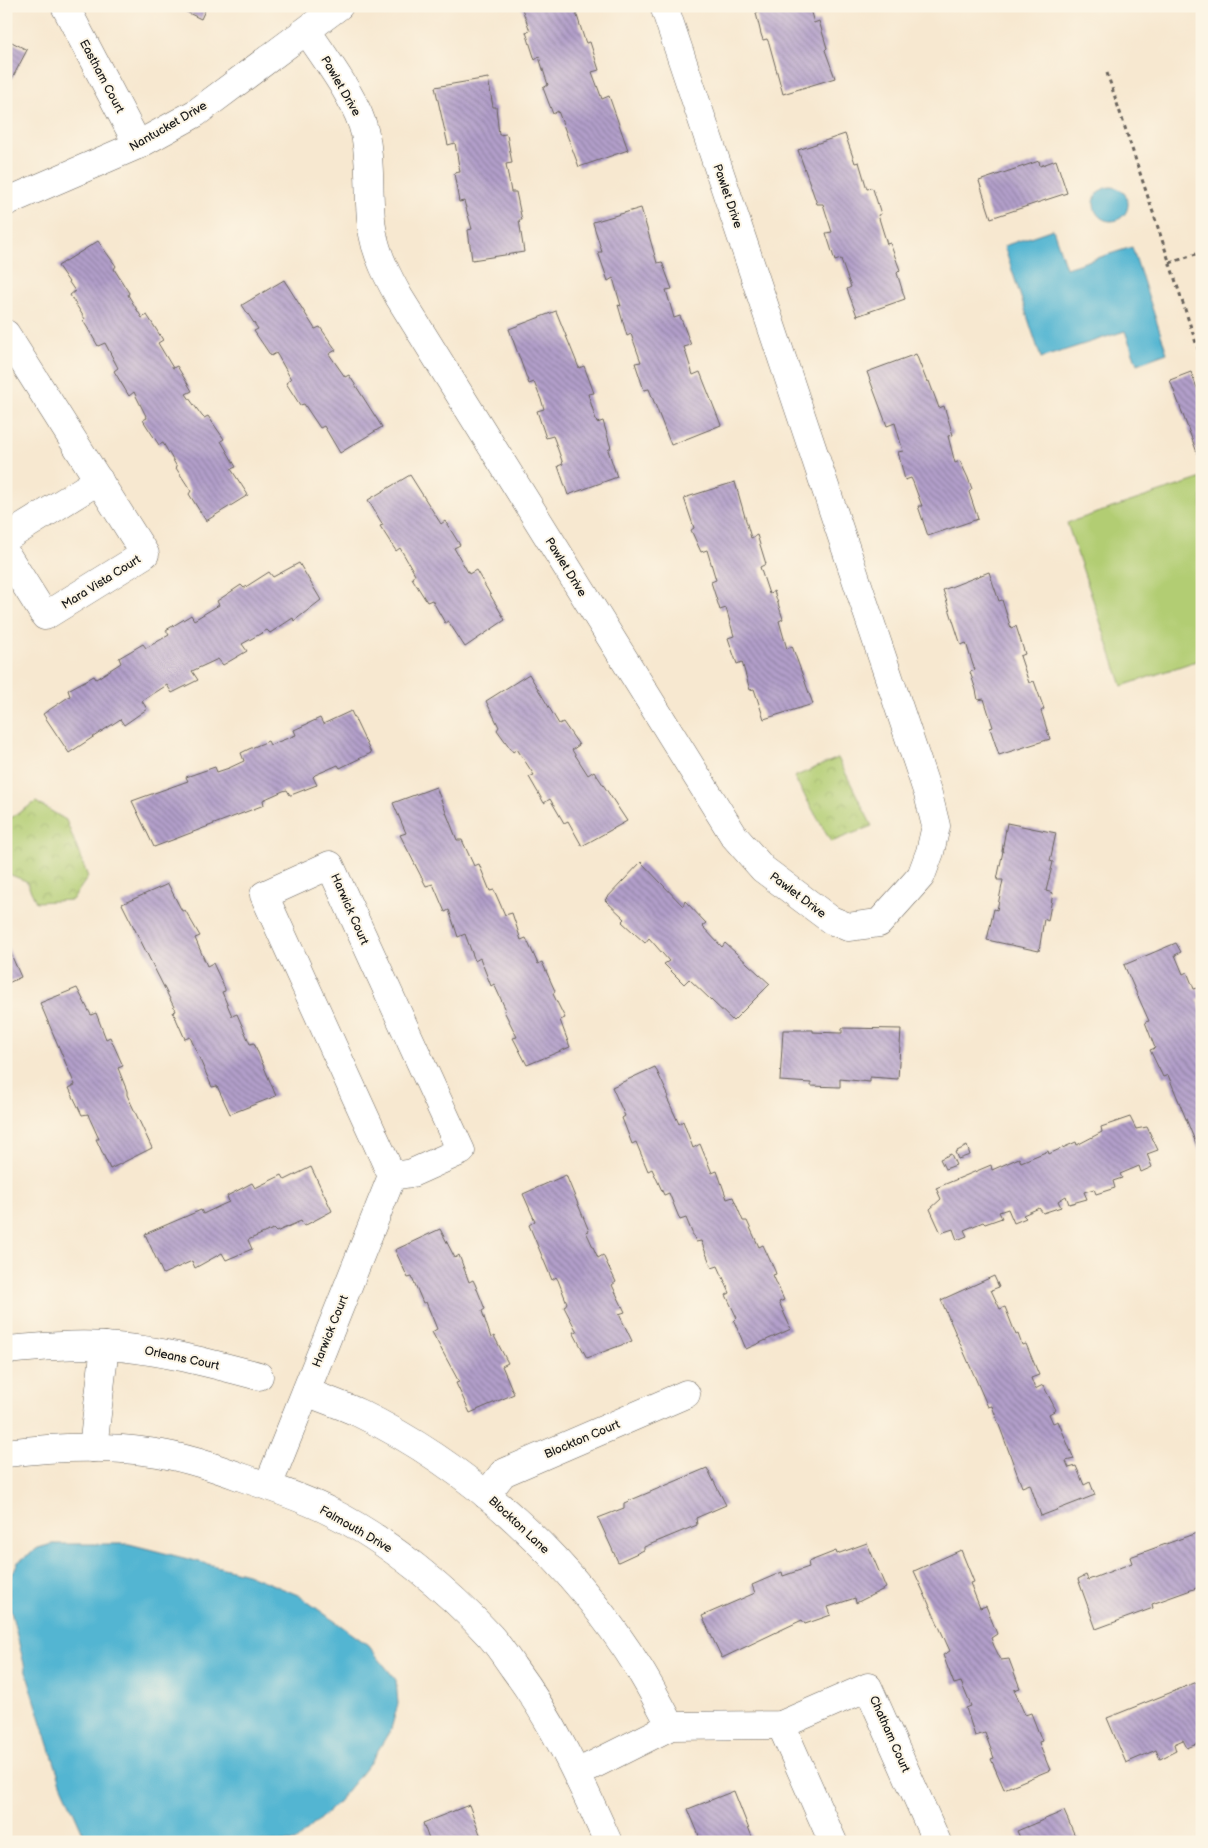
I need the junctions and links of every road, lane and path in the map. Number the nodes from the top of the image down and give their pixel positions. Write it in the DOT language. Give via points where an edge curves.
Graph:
graph roads {
  1 [pos="66,6"];
  2 [pos="339,6"];
  3 [pos="664,6"];
  4 [pos="307,31"];
  5 [pos="1107,73"];
  6 [pos="138,145"];
  7 [pos="6,202"];
  8 [pos="1202,252"];
  9 [pos="1170,263"];
  10 [pos="6,334"];
  11 [pos="1202,361"];
  12 [pos="98,480"];
  13 [pos="6,538"];
  14 [pos="6,554"];
  15 [pos="392,1176"];
  16 [pos="105,1346"];
  17 [pos="6,1350"];
  18 [pos="259,1376"];
  19 [pos="306,1392"];
  20 [pos="686,1394"];
  21 [pos="93,1448"];
  22 [pos="6,1454"];
  23 [pos="268,1486"];
  24 [pos="486,1495"];
  25 [pos="781,1725"];
  26 [pos="671,1726"];
  27 [pos="577,1773"];
  28 [pos="608,1842"];
  29 [pos="833,1842"];
  30 [pos="937,1842"];
  1 -- 6 [label="street, Eastham Court"];
  2 -- 4 [label="street, Nantucket Drive"];
  3 -- 4 [label="street, Pawlet Drive" via="936,826 921,876 880,923 848,927 831,920 763,870 734,836 399,297 380,259 372,232 365,134 356,108"];
  4 -- 6 [label="street, Nantucket Drive" via="196,113"];
  5 -- 9 [label="path"];
  6 -- 7 [label="street, Nantucket Drive"];
  8 -- 9 [label="path"];
  9 -- 11 [label="path"];
  10 -- 12 [label="street, Mara Vista Court"];
  12 -- 13 [label="street"];
  12 -- 14 [label="street, Mara Vista Court" via="145,554 45,616"];
  15 -- 15 [label="street, Harwick Court" via="264,895 330,865 461,1152 412,1174"];
  15 -- 19 [label="street, Harwick Court"];
  16 -- 17 [label="street, Orleans Court"];
  16 -- 18 [label="street, Orleans Court" via="151,1351"];
  16 -- 21 [label="street"];
  19 -- 23 [label="street, Harwick Court"];
  19 -- 24 [label="street, Blockton Lane" via="358,1413 408,1440 455,1470"];
  20 -- 24 [label="street, Blockton Court" via="504,1473"];
  21 -- 22 [label="street, Falmouth Drive"];
  21 -- 23 [label="street, Falmouth Drive" via="151,1452 209,1465"];
  23 -- 27 [label="street, Falmouth Drive" via="340,1517 390,1548 449,1595 491,1637 536,1698"];
  24 -- 26 [label="street, Blockton Lane" via="557,1562 599,1612 640,1669"];
  25 -- 26 [label="street, Chatham Court"];
  25 -- 29 [label="street"];
  25 -- 30 [label="street, Chatham Court" via="868,1687"];
  26 -- 27 [label="street, Chatham Court"];
  27 -- 28 [label="street, Falmouth Drive"];
}
